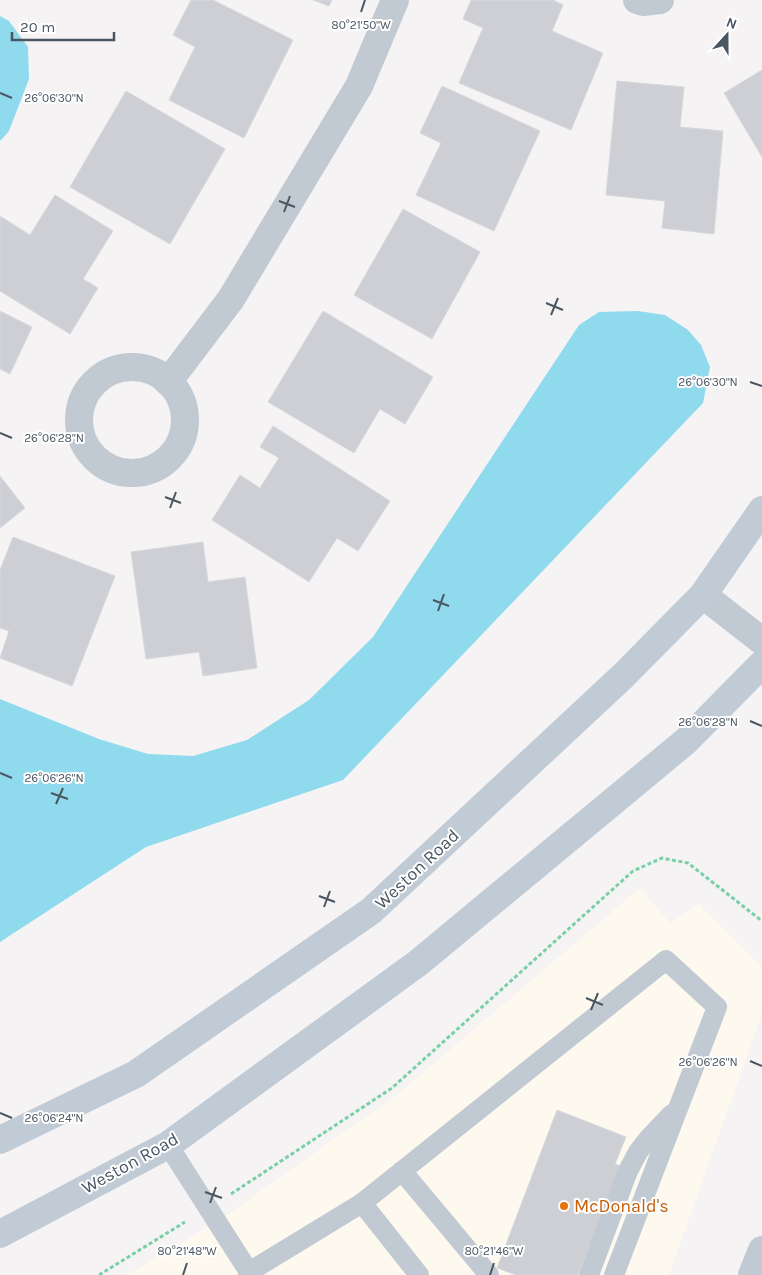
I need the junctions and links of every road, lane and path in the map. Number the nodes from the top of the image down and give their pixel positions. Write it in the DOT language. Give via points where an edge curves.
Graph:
graph roads {
  1 [pos="395,0"];
  2 [pos="637,0"];
  3 [pos="660,0"];
  4 [pos="168,382"];
  5 [pos="762,510"];
  6 [pos="703,595"];
  7 [pos="762,641"];
  8 [pos="762,664"];
  9 [pos="762,921"];
  10 [pos="679,1108"];
  11 [pos="0,1140"];
  12 [pos="168,1144"];
  13 [pos="402,1172"];
  14 [pos="362,1203"];
  15 [pos="208,1208"];
  16 [pos="0,1234"];
  17 [pos="762,1250"];
  18 [pos="248,1274"];
  19 [pos="99,1275"];
  20 [pos="419,1275"];
  21 [pos="489,1275"];
  22 [pos="590,1275"];
  23 [pos="614,1275"];
  24 [pos="752,1275"];
  1 -- 4 [label="street" via="354,95 232,299"];
  2 -- 3 [label="street"];
  5 -- 6 [label="main road, Weston Road"];
  6 -- 7 [label="street"];
  6 -- 11 [label="main road, Weston Road" via="623,676 371,911 136,1074"];
  8 -- 12 [label="main road, Weston Road" via="686,741 418,963"];
  9 -- 15 [label="path" via="688,863 662,858 633,871 392,1088"];
  10 -- 13 [label="lane" via="717,1007 666,960"];
  10 -- 22 [label="lane" via="638,1152"];
  10 -- 23 [label="lane"];
  12 -- 15 [label="lane"];
  12 -- 16 [label="main road, Weston Road"];
  13 -- 14 [label="lane"];
  13 -- 21 [label="lane"];
  14 -- 18 [label="lane"];
  14 -- 20 [label="lane"];
  15 -- 18 [label="lane"];
  15 -- 19 [label="path"];
  17 -- 24 [label="street"];
}
